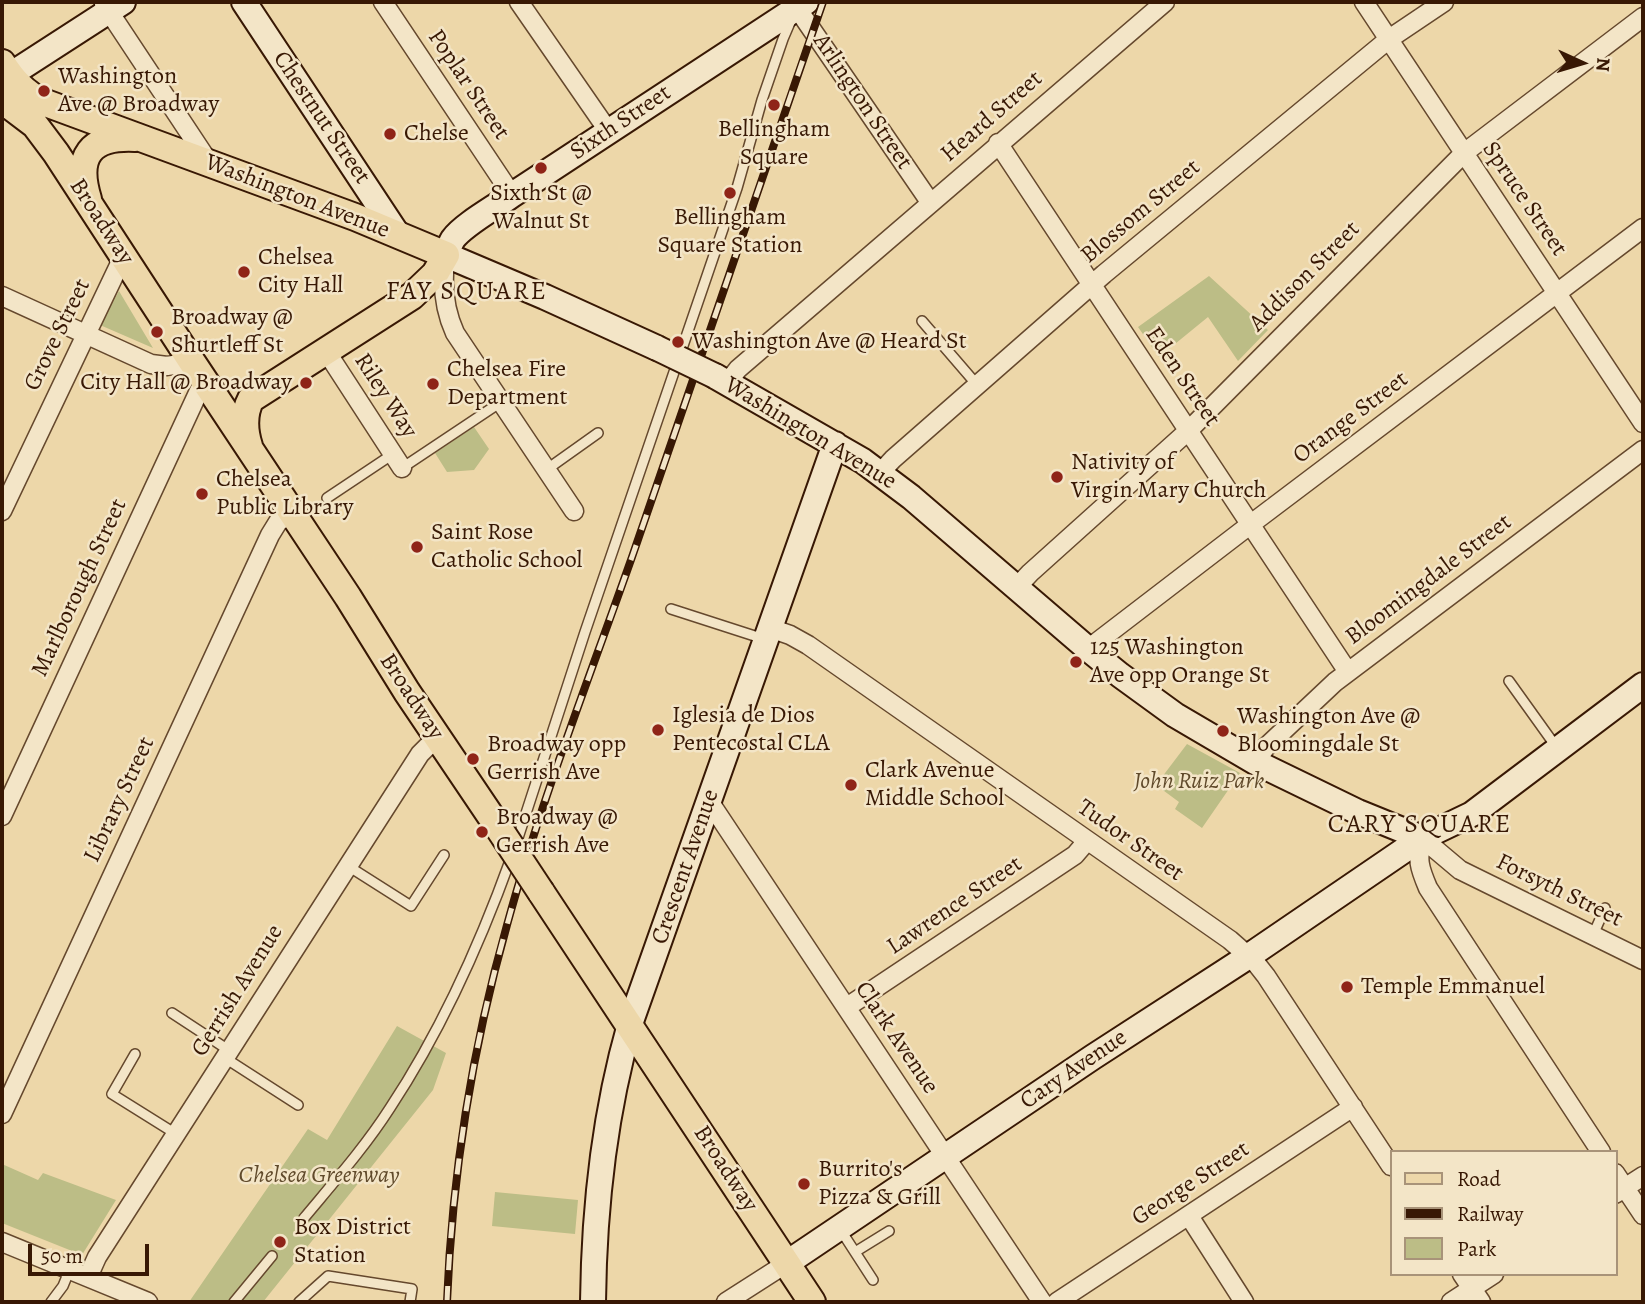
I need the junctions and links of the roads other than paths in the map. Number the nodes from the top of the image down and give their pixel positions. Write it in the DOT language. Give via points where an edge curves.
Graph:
graph roads {
  1 [pos="244,2"];
  2 [pos="383,2"];
  3 [pos="519,2"];
  4 [pos="1165,2"];
  5 [pos="1364,2"];
  6 [pos="1444,2"];
  7 [pos="799,3"];
  8 [pos="112,5"];
  9 [pos="1643,17"];
  10 [pos="1388,39"];
  11 [pos="5,79"];
  12 [pos="609,132"];
  13 [pos="140,138"];
  14 [pos="998,143"];
  15 [pos="1464,153"];
  16 [pos="210,164"];
  17 [pos="512,195"];
  18 [pos="930,202"];
  19 [pos="92,210"];
  20 [pos="1643,228"];
  21 [pos="398,235"];
  22 [pos="446,255"];
  23 [pos="123,257"];
  24 [pos="1092,285"];
  25 [pos="1557,293"];
  26 [pos="2,296"];
  27 [pos="922,321"];
  28 [pos="85,335"];
  29 [pos="326,351"];
  30 [pos="198,371"];
  31 [pos="721,380"];
  32 [pos="978,386"];
  33 [pos="251,399"];
  34 [pos="501,402"];
  35 [pos="1643,423"];
  36 [pos="1188,431"];
  37 [pos="598,433"];
  38 [pos="835,444"];
  39 [pos="1643,450"];
  40 [pos="253,454"];
  41 [pos="397,461"];
  42 [pos="546,470"];
  43 [pos="880,473"];
  44 [pos="327,498"];
  45 [pos="2,511"];
  46 [pos="574,511"];
  47 [pos="290,512"];
  48 [pos="1251,524"];
  49 [pos="1016,588"];
  50 [pos="671,609"];
  51 [pos="768,634"];
  52 [pos="1088,649"];
  53 [pos="1348,672"];
  54 [pos="1509,681"];
  55 [pos="1643,685"];
  56 [pos="437,737"];
  57 [pos="1558,749"];
  58 [pos="1255,762"];
  59 [pos="709,801"];
  60 [pos="2,816"];
  61 [pos="1423,838"];
  62 [pos="1087,841"];
  63 [pos="444,855"];
  64 [pos="348,866"];
  65 [pos="1605,908"];
  66 [pos="1593,935"];
  67 [pos="1249,956"];
  68 [pos="1643,960"];
  69 [pos="847,1007"];
  70 [pos="172,1013"];
  71 [pos="630,1024"];
  72 [pos="135,1054"];
  73 [pos="227,1055"];
  74 [pos="298,1105"];
  75 [pos="1353,1107"];
  76 [pos="2,1114"];
  77 [pos="176,1134"];
  78 [pos="1600,1150"];
  79 [pos="946,1156"];
  80 [pos="1390,1164"];
  81 [pos="1643,1176"];
  82 [pos="1619,1185"];
  83 [pos="1643,1215"];
  84 [pos="1189,1216"];
  85 [pos="304,1218"];
  86 [pos="839,1228"];
  87 [pos="889,1231"];
  88 [pos="2,1242"];
  89 [pos="855,1252"];
  90 [pos="272,1256"];
  91 [pos="787,1263"];
  92 [pos="70,1269"];
  93 [pos="1491,1276"];
  94 [pos="88,1277"];
  95 [pos="873,1280"];
  96 [pos="1472,1288"];
  97 [pos="1037,1300"];
  98 [pos="51,1302"];
  99 [pos="148,1302"];
  100 [pos="234,1302"];
  101 [pos="299,1302"];
  102 [pos="410,1302"];
  103 [pos="593,1302"];
  104 [pos="726,1302"];
  105 [pos="812,1302"];
  106 [pos="1057,1302"];
  107 [pos="1244,1302"];
  108 [pos="1451,1302"];
  1 -- 21 [label="main road, Chestnut Street"];
  2 -- 17 [label="street, Poplar Street"];
  3 -- 12 [label="street"];
  4 -- 14 [label="street, Heard Street"];
  5 -- 10 [label="street, Spruce Street"];
  6 -- 10 [label="street, Blossom Street"];
  7 -- 12 [label="main road, Sixth Street"];
  7 -- 18 [label="street, Arlington Street"];
  7 -- 85 [label="lane" via="762,100 521,831 488,918 406,1083 355,1158"];
  8 -- 11 [label="main road"];
  8 -- 16 [label="street"];
  9 -- 15 [label="street, Addison Street"];
  10 -- 15 [label="street, Spruce Street"];
  10 -- 24 [label="street, Blossom Street"];
  11 -- 13 [label="main road, Washington Avenue" via="43,102"];
  11 -- 19 [label="main road, Broadway" via="26,118 43,134"];
  12 -- 17 [label="main road, Sixth Street"];
  13 -- 16 [label="main road, Washington Avenue"];
  13 -- 19 [label="main road" via="109,140 89,152 82,174"];
  14 -- 18 [label="street, Heard Street"];
  14 -- 24 [label="street, Eden Street"];
  15 -- 25 [label="street, Spruce Street"];
  15 -- 36 [label="street, Addison Street"];
  16 -- 21 [label="main road, Washington Avenue"];
  17 -- 22 [label="main road, Sixth Street" via="459,233"];
  18 -- 31 [label="street, Heard Street"];
  19 -- 23 [label="main road, Broadway"];
  20 -- 25 [label="street, Orange Street"];
  21 -- 22 [label="main road, Washington Avenue"];
  22 -- 29 [label="main road" via="419,290"];
  22 -- 31 [label="main road, Washington Avenue, bridge"];
  22 -- 34 [label="street" via="444,289 451,324"];
  23 -- 28 [label="street, Grove Street"];
  23 -- 30 [label="main road, Broadway"];
  24 -- 32 [label="street, Blossom Street"];
  24 -- 36 [label="street, Eden Street"];
  25 -- 35 [label="street, Spruce Street"];
  25 -- 48 [label="street, Orange Street"];
  26 -- 28 [label="street"];
  27 -- 32 [label="lane"];
  28 -- 30 [label="street" via="151,364"];
  28 -- 45 [label="street, Grove Street"];
  29 -- 33 [label="main road"];
  29 -- 41 [label="street, Riley Way"];
  30 -- 33 [label="main road" via="226,394"];
  30 -- 40 [label="main road, Broadway"];
  30 -- 60 [label="street, Marlborough Street"];
  31 -- 38 [label="main road, Washington Avenue"];
  32 -- 43 [label="street, Blossom Street"];
  33 -- 40 [label="main road" via="245,421"];
  34 -- 41 [label="lane"];
  34 -- 42 [label="street"];
  36 -- 48 [label="street, Eden Street"];
  36 -- 49 [label="street, Addison Street"];
  37 -- 42 [label="lane"];
  38 -- 43 [label="main road, Washington Avenue"];
  38 -- 51 [label="main road, Crescent Avenue"];
  39 -- 53 [label="street, Bloomingdale Street"];
  40 -- 47 [label="main road, Broadway"];
  41 -- 44 [label="lane"];
  42 -- 46 [label="street"];
  43 -- 49 [label="main road, Washington Avenue"];
  47 -- 56 [label="main road, Broadway"];
  47 -- 76 [label="street, Library Street" via="270,535"];
  48 -- 52 [label="street, Orange Street"];
  48 -- 53 [label="street, Eden Street"];
  49 -- 52 [label="main road, Washington Avenue"];
  50 -- 51 [label="lane"];
  51 -- 59 [label="main road, Crescent Avenue"];
  51 -- 62 [label="street, Tudor Street" via="790,635 808,645"];
  52 -- 58 [label="main road, Washington Avenue" via="1175,715"];
  53 -- 58 [label="street, Bloomingdale Street"];
  54 -- 57 [label="lane"];
  55 -- 57 [label="main road"];
  56 -- 64 [label="street, Gerrish Avenue" via="420,754"];
  56 -- 71 [label="main road, Broadway, bridge"];
  57 -- 61 [label="main road" via="1472,814"];
  58 -- 61 [label="main road, Washington Avenue"];
  59 -- 69 [label="street, Clark Avenue"];
  59 -- 71 [label="main road, Crescent Avenue"];
  61 -- 66 [label="street, Forsyth Street" via="1460,870"];
  61 -- 67 [label="main road, Cary Avenue"];
  61 -- 78 [label="street" via="1418,857 1428,888"];
  62 -- 67 [label="street, Tudor Street"];
  62 -- 69 [label="street, Lawrence Street" via="1075,855"];
  63 -- 64 [label="lane" via="411,906"];
  64 -- 73 [label="street, Gerrish Avenue"];
  65 -- 66 [label="lane"];
  66 -- 68 [label="street, Forsyth Street"];
  67 -- 75 [label="street, Tudor Street"];
  67 -- 79 [label="main road, Cary Avenue"];
  69 -- 79 [label="street, Clark Avenue"];
  70 -- 73 [label="lane"];
  71 -- 91 [label="main road, Broadway"];
  71 -- 103 [label="main road, Crescent Avenue" via="602,1157"];
  72 -- 77 [label="lane" via="111,1094"];
  73 -- 74 [label="lane"];
  73 -- 77 [label="street, Gerrish Avenue"];
  75 -- 80 [label="street, Tudor Street"];
  75 -- 84 [label="street, George Street"];
  77 -- 94 [label="street, Gerrish Avenue"];
  79 -- 86 [label="main road, Cary Avenue"];
  79 -- 97 [label="street, Clark Avenue"];
  81 -- 82 [label="street"];
  82 -- 83 [label="street"];
  84 -- 106 [label="street, George Street"];
  84 -- 107 [label="street"];
  86 -- 89 [label="lane"];
  86 -- 91 [label="main road, Cary Avenue"];
  87 -- 89 [label="lane"];
  88 -- 92 [label="street"];
  89 -- 95 [label="lane"];
  90 -- 100 [label="lane"];
  91 -- 104 [label="street, Cary Avenue"];
  91 -- 105 [label="main road, Broadway"];
  92 -- 94 [label="street"];
  92 -- 98 [label="lane"];
  93 -- 96 [label="street"];
  94 -- 99 [label="street"];
  96 -- 108 [label="street"];
  101 -- 102 [label="lane" via="328,1276 412,1289"];
}
